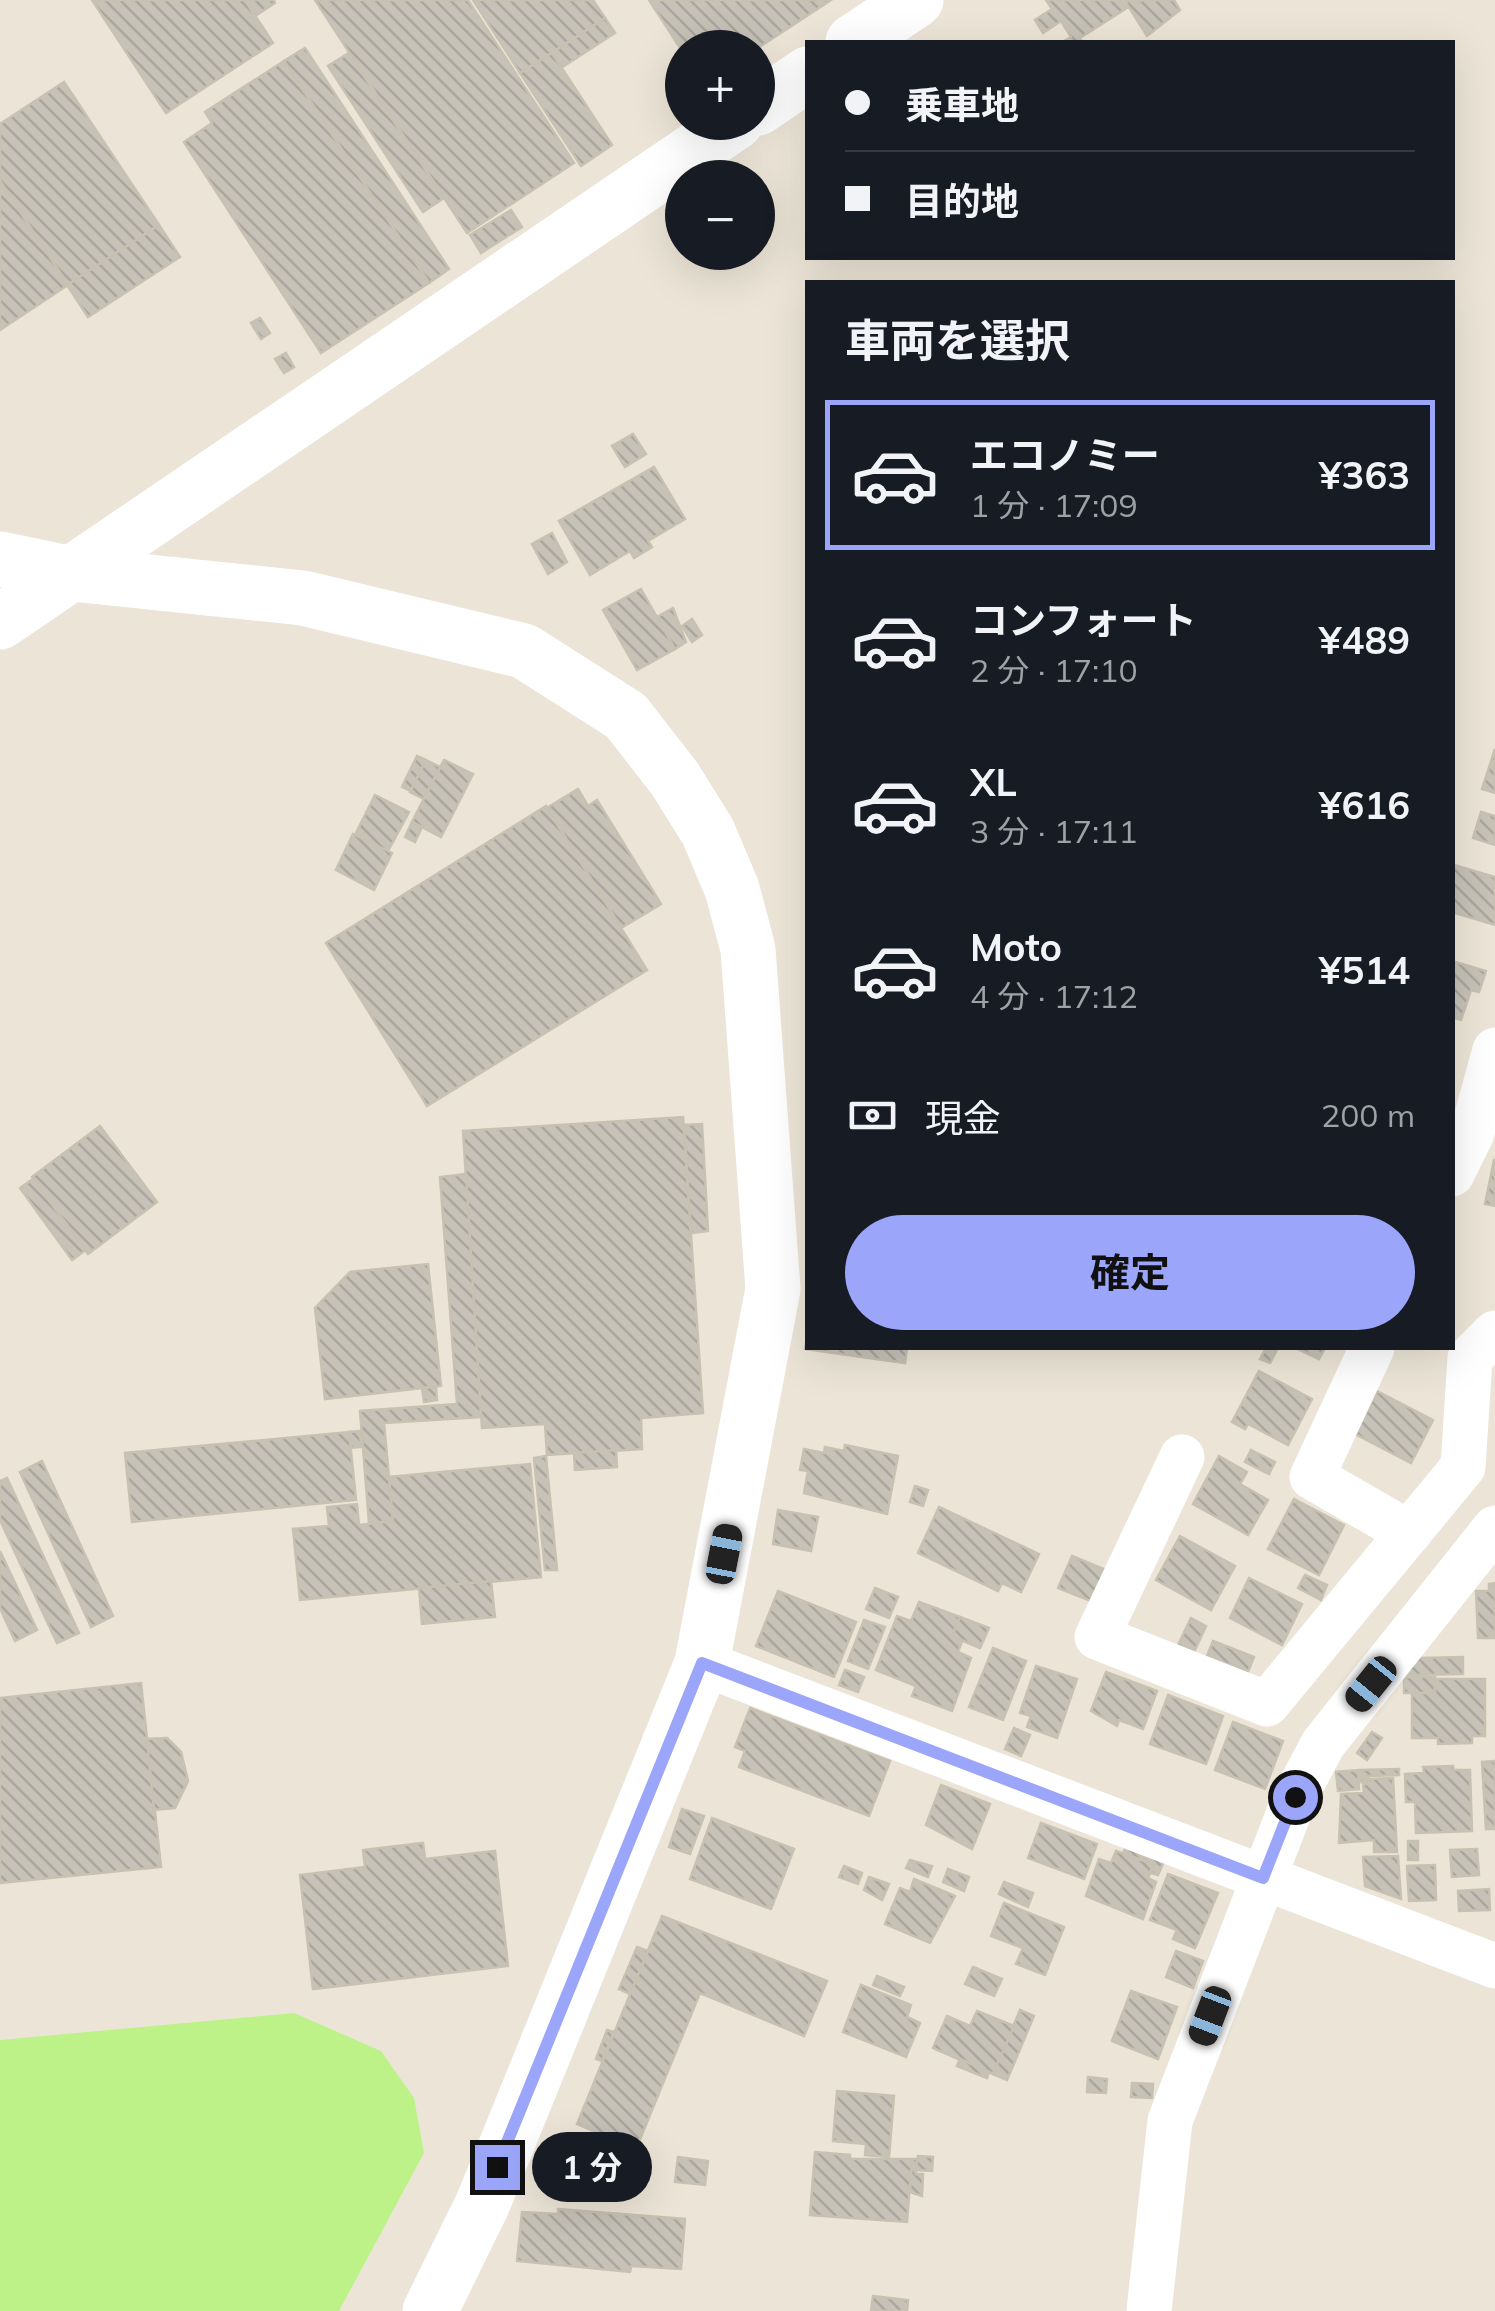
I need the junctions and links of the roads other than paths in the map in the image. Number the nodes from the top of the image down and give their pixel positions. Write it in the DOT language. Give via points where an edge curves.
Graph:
graph roads {
  1 [pos="916,0"];
  2 [pos="857,40"];
  3 [pos="805,76"];
  4 [pos="775,96"];
  5 [pos="710,140"];
  6 [pos="0,559"];
  7 [pos="72,574"];
  8 [pos="0,622"];
  9 [pos="1495,1050"];
  10 [pos="1486,1115"];
  11 [pos="1455,1169"];
  12 [pos="1495,1333"];
  13 [pos="1371,1350"];
  14 [pos="1182,1457"];
  15 [pos="1495,1528"];
  16 [pos="1408,1533"];
  17 [pos="702,1663"];
  18 [pos="1263,1878"];
  19 [pos="1495,1966"];
  20 [pos="430,2311"];
  21 [pos="1149,2311"];
  1 -- 2 [label="street"];
  3 -- 4 [label="street"];
  5 -- 7 [label="street"];
  6 -- 7 [label="street"];
  7 -- 8 [label="street"];
  7 -- 17 [label="street" via="303,598 524,651 626,716 708,832 748,949 773,1289"];
  9 -- 10 [label="street"];
  10 -- 11 [label="street"];
  12 -- 16 [label="street" via="1470,1358 1463,1467"];
  13 -- 16 [label="street" via="1312,1477"];
  14 -- 16 [label="street" via="1096,1637 1267,1704"];
  15 -- 18 [label="street" via="1323,1744"];
  17 -- 18 [label="street"];
  17 -- 20 [label="street" via="483,2203"];
  18 -- 19 [label="street"];
  18 -- 21 [label="street" via="1170,2120"];
}
